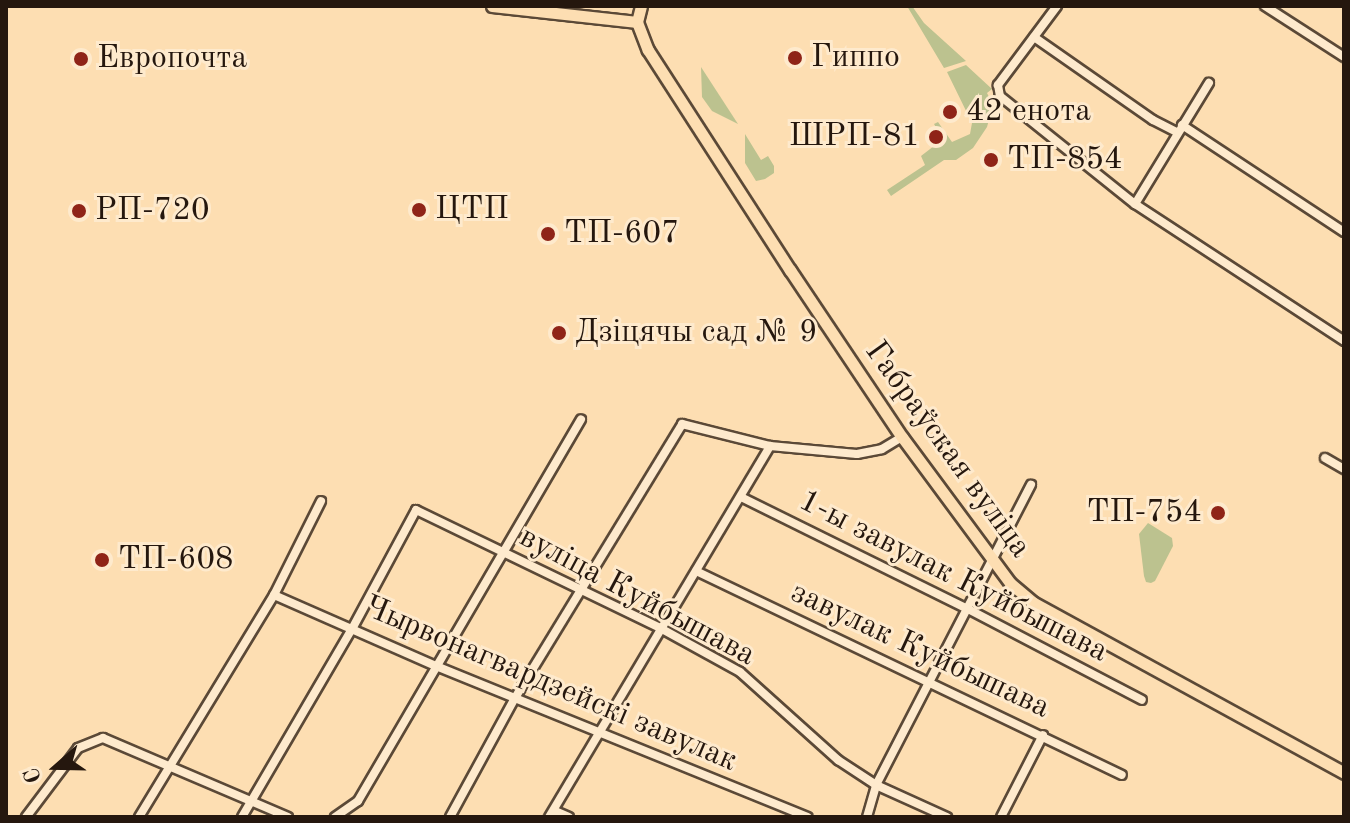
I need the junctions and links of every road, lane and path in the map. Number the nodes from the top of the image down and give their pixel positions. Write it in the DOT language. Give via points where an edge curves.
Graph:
graph roads {
  1 [pos="492,6"];
  2 [pos="641,6"];
  3 [pos="1057,6"];
  4 [pos="1265,6"];
  5 [pos="637,22"];
  6 [pos="1034,37"];
  7 [pos="1344,57"];
  8 [pos="1209,83"];
  9 [pos="1179,128"];
  10 [pos="1135,204"];
  11 [pos="1344,232"];
  12 [pos="1342,336"];
  13 [pos="581,419"];
  14 [pos="902,437"];
  15 [pos="770,446"];
  16 [pos="1325,458"];
  17 [pos="1344,469"];
  18 [pos="1031,485"];
  19 [pos="741,497"];
  20 [pos="321,501"];
  21 [pos="502,553"];
  22 [pos="991,561"];
  23 [pos="696,571"];
  24 [pos="581,590"];
  25 [pos="274,595"];
  26 [pos="968,609"];
  27 [pos="660,628"];
  28 [pos="352,629"];
  29 [pos="436,666"];
  30 [pos="929,683"];
  31 [pos="515,698"];
  32 [pos="1142,700"];
  33 [pos="598,734"];
  34 [pos="1043,735"];
  35 [pos="168,765"];
  36 [pos="1344,773"];
  37 [pos="1122,775"];
  38 [pos="876,785"];
  39 [pos="251,801"];
  40 [pos="552,814"];
  41 [pos="26,817"];
  42 [pos="139,817"];
  43 [pos="242,817"];
  44 [pos="288,817"];
  45 [pos="335,817"];
  46 [pos="450,817"];
  47 [pos="569,817"];
  48 [pos="808,817"];
  49 [pos="867,817"];
  50 [pos="947,817"];
  51 [pos="1001,817"];
  1 -- 5 [label="main road"];
  2 -- 5 [label="main road"];
  3 -- 6 [label="street"];
  4 -- 7 [label="street"];
  5 -- 14 [label="main road, Габраўская вуліца" via="648,50"];
  6 -- 9 [label="street" via="1153,120"];
  6 -- 10 [label="street" via="998,85 1000,96"];
  8 -- 9 [label="street"];
  9 -- 10 [label="street"];
  9 -- 11 [label="street"];
  10 -- 12 [label="street"];
  13 -- 21 [label="street"];
  14 -- 15 [label="street" via="882,449 857,454"];
  14 -- 22 [label="main road, Габраўская вуліца"];
  15 -- 19 [label="street"];
  15 -- 24 [label="street" via="682,424"];
  16 -- 17 [label="street"];
  18 -- 22 [label="street"];
  19 -- 23 [label="street"];
  19 -- 26 [label="street, 1-ы завулак Куйбышава"];
  20 -- 25 [label="street"];
  21 -- 24 [label="street, вуліца Куйбышава"];
  21 -- 28 [label="street, вуліца Куйбышава" via="416,510"];
  21 -- 29 [label="street"];
  22 -- 26 [label="street"];
  22 -- 36 [label="main road, Габраўская вуліца" via="1034,603"];
  23 -- 27 [label="street"];
  23 -- 30 [label="street, завулак Куйбышава"];
  24 -- 27 [label="street, вуліца Куйбышава"];
  24 -- 31 [label="street"];
  25 -- 28 [label="street, Чырвонагвардзейскі завулак"];
  25 -- 35 [label="street"];
  26 -- 30 [label="street"];
  26 -- 32 [label="street, 1-ы завулак Куйбышава"];
  27 -- 33 [label="street"];
  27 -- 38 [label="street, вуліца Куйбышава" via="740,672 838,760"];
  28 -- 29 [label="street, Чырвонагвардзейскі завулак"];
  28 -- 39 [label="street"];
  29 -- 31 [label="street, Чырвонагвардзейскі завулак"];
  29 -- 45 [label="street" via="358,801"];
  30 -- 34 [label="street, завулак Куйбышава"];
  30 -- 38 [label="street"];
  31 -- 33 [label="street, Чырвонагвардзейскі завулак"];
  31 -- 46 [label="street"];
  33 -- 40 [label="street"];
  33 -- 48 [label="street, Чырвонагвардзейскі завулак"];
  34 -- 37 [label="street, завулак Куйбышава"];
  34 -- 51 [label="street"];
  35 -- 39 [label="street"];
  35 -- 41 [label="street" via="103,738 78,748"];
  35 -- 42 [label="street"];
  38 -- 49 [label="street"];
  38 -- 50 [label="street, вуліца Куйбышава"];
  39 -- 43 [label="street"];
  39 -- 44 [label="street"];
  40 -- 47 [label="street"];
}
